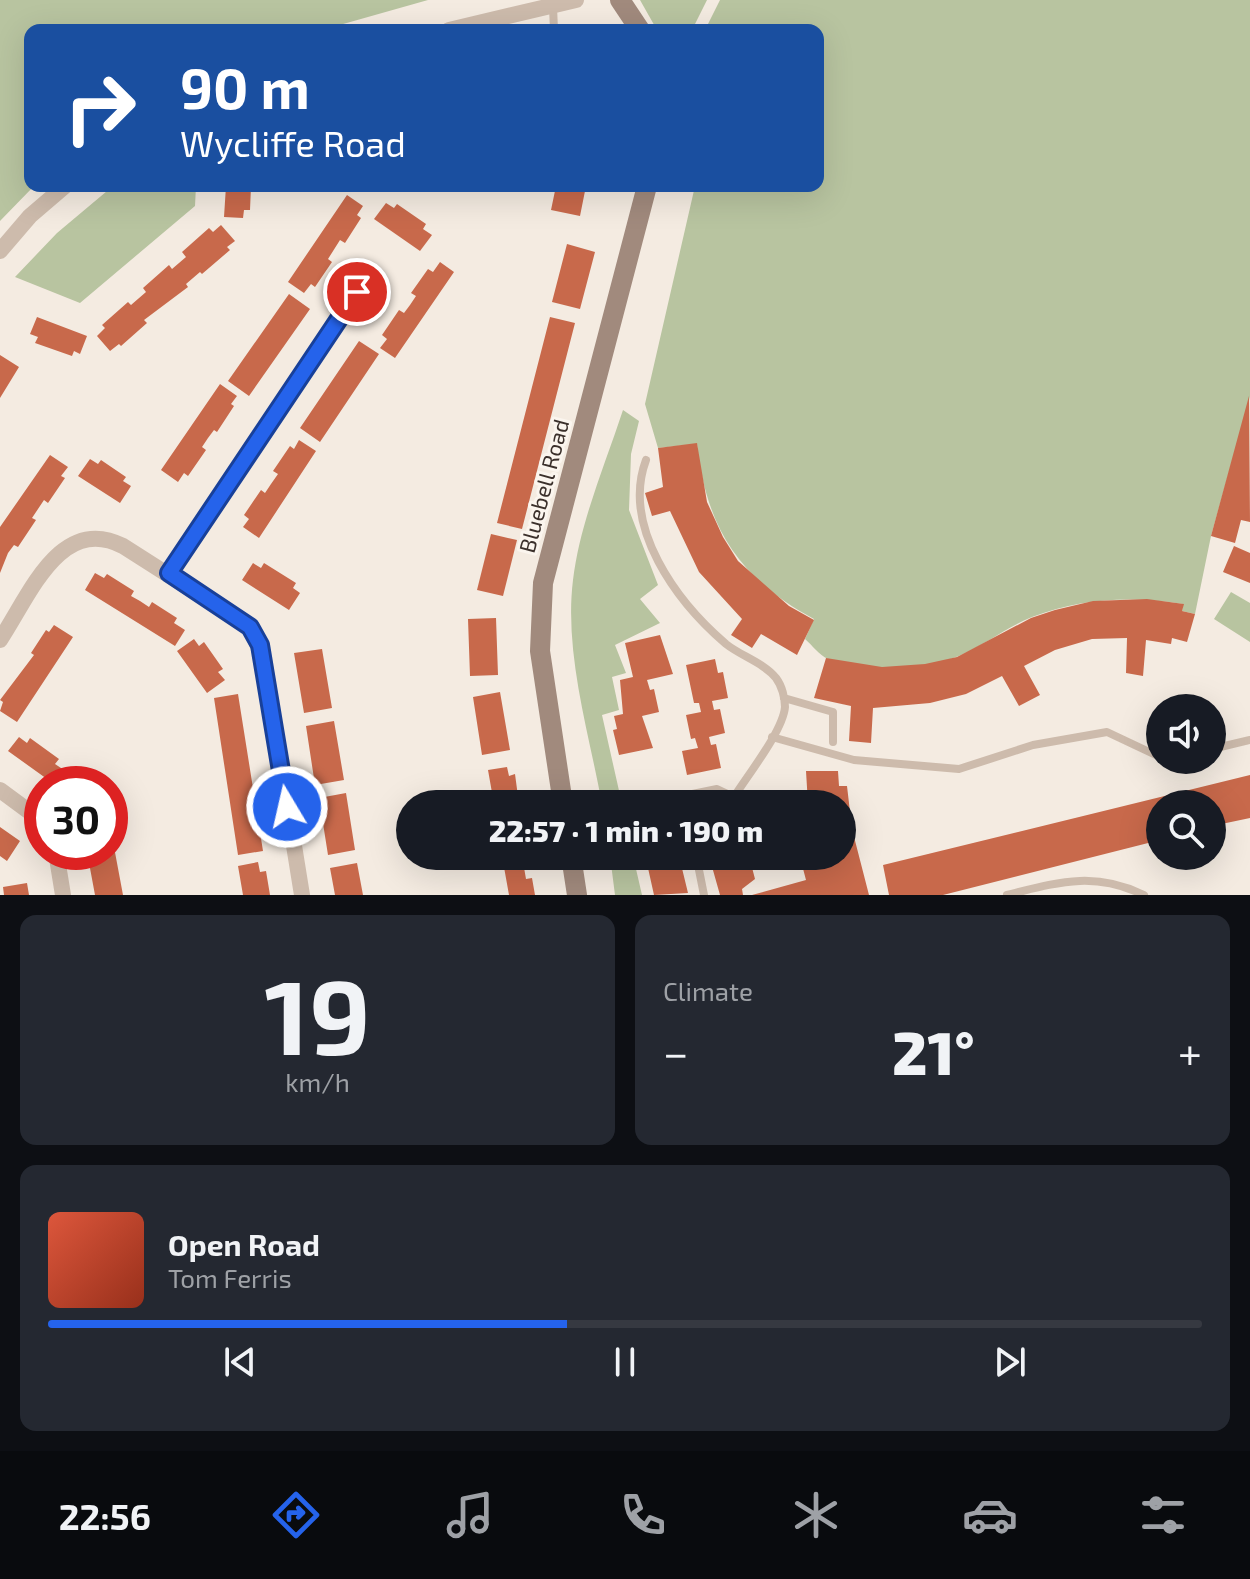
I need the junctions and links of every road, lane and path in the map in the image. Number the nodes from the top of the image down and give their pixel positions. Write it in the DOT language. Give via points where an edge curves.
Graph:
graph roads {
  1 [pos="576,0"];
  2 [pos="620,0"];
  3 [pos="553,7"];
  4 [pos="476,24"];
  5 [pos="554,24"];
  6 [pos="636,24"];
  7 [pos="58,192"];
  8 [pos="645,192"];
  9 [pos="0,251"];
  10 [pos="357,292"];
  11 [pos="646,460"];
  12 [pos="169,573"];
  13 [pos="0,640"];
  14 [pos="784,698"];
  15 [pos="772,737"];
  16 [pos="1250,740"];
  17 [pos="833,742"];
  18 [pos="1226,746"];
  19 [pos="1146,750"];
  20 [pos="0,790"];
  21 [pos="561,790"];
  22 [pos="738,790"];
  23 [pos="24,808"];
  24 [pos="59,870"];
  25 [pos="573,870"];
  26 [pos="699,870"];
  27 [pos="63,895"];
  28 [pos="302,895"];
  29 [pos="577,895"];
  30 [pos="704,895"];
  31 [pos="1007,895"];
  32 [pos="1144,895"];
  1 -- 3 [label="street"];
  2 -- 6 [label="street"];
  3 -- 4 [label="street"];
  3 -- 5 [label="lane"];
  7 -- 9 [label="street"];
  8 -- 21 [label="street, Bluebell Road" via="543,583 540,651"];
  10 -- 12 [label="street"];
  11 -- 14 [label="lane" via="639,484 641,506 662,569 711,630 776,678"];
  12 -- 13 [label="street" via="106,537 85,536 63,548"];
  12 -- 28 [label="street" via="250,627 260,645"];
  14 -- 15 [label="lane" via="783,717"];
  14 -- 17 [label="lane" via="833,712"];
  15 -- 19 [label="lane" via="854,760 959,769 1033,745 1107,732"];
  15 -- 22 [label="lane"];
  16 -- 18 [label="lane"];
  20 -- 23 [label="street"];
  24 -- 27 [label="street"];
  25 -- 29 [label="street"];
  26 -- 30 [label="lane"];
  31 -- 32 [label="lane" via="1081,879 1121,884"];
}
